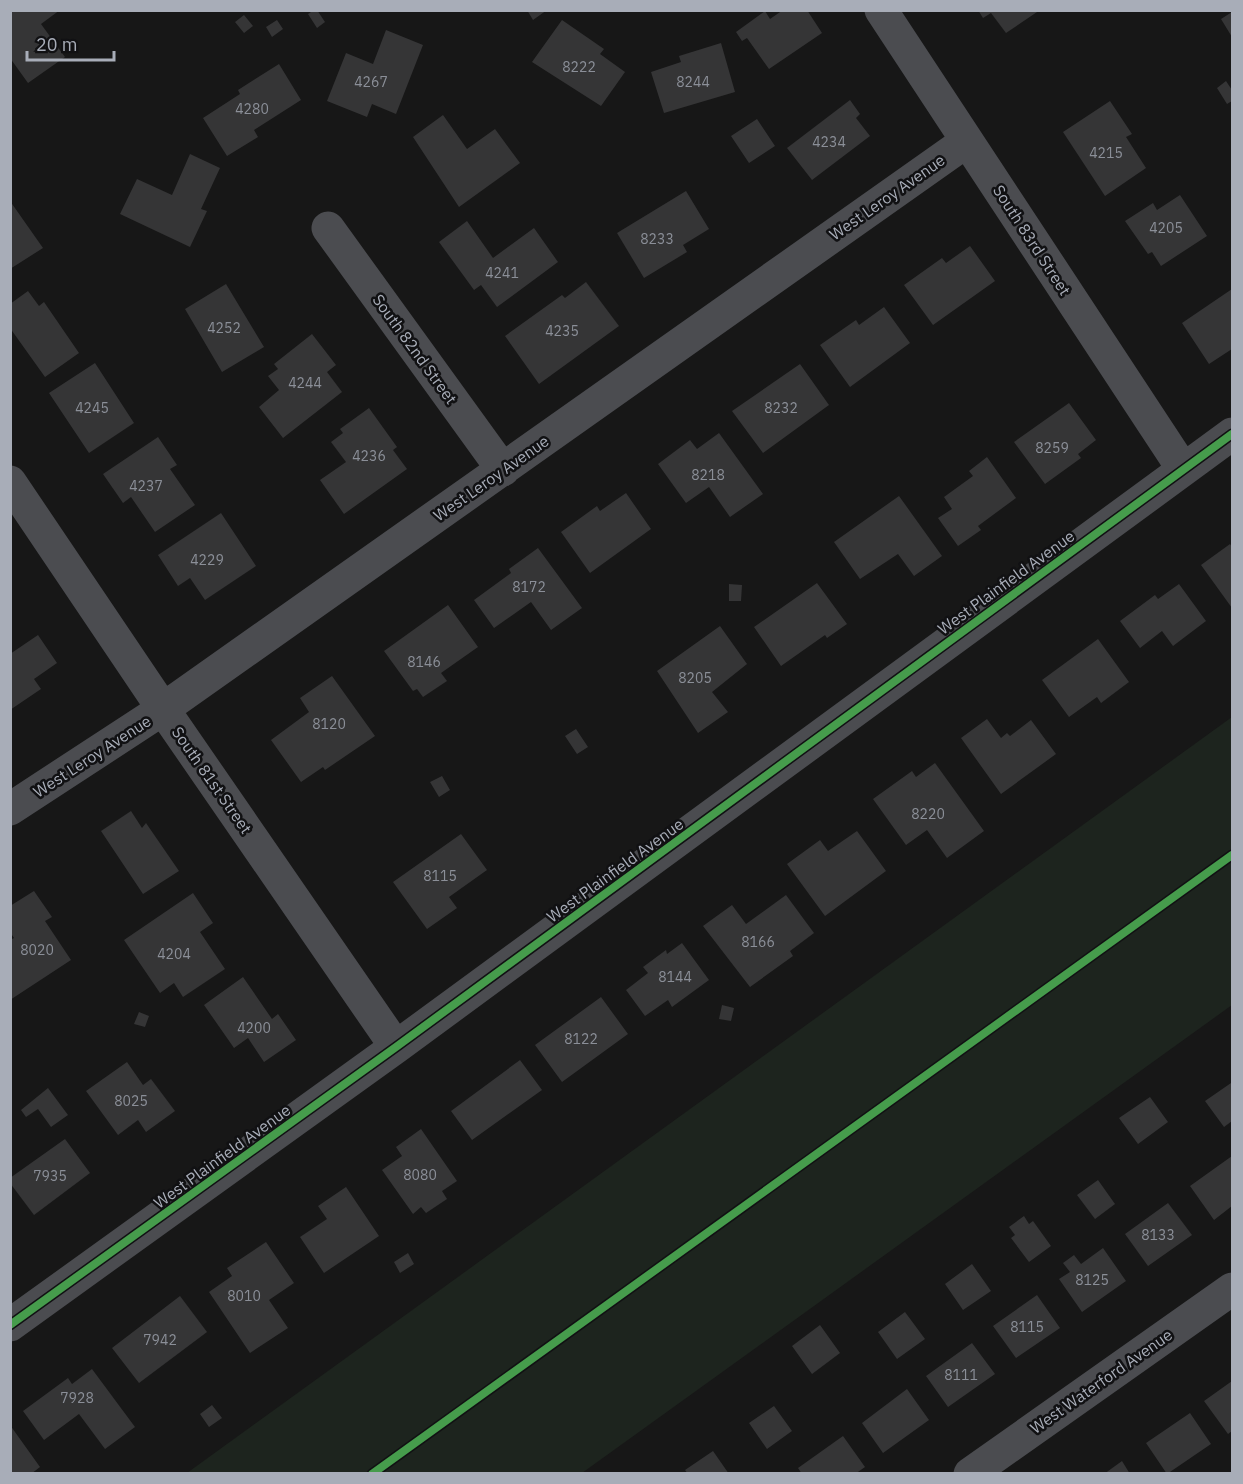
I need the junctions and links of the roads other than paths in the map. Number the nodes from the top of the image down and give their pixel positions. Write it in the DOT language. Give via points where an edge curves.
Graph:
graph roads {
  1 [pos="881,10"];
  2 [pos="967,141"];
  3 [pos="328,228"];
  4 [pos="1233,434"];
  5 [pos="1183,469"];
  6 [pos="503,470"];
  7 [pos="10,482"];
  8 [pos="162,709"];
  9 [pos="10,809"];
  10 [pos="396,1047"];
  11 [pos="1233,1289"];
  12 [pos="10,1325"];
  13 [pos="970,1473"];
  1 -- 2 [label="street, South 83rd Street"];
  2 -- 5 [label="street, South 83rd Street"];
  2 -- 6 [label="street, West Leroy Avenue"];
  3 -- 6 [label="street, South 82nd Street"];
  4 -- 5 [label="street, West Plainfield Avenue"];
  5 -- 10 [label="street, West Plainfield Avenue"];
  6 -- 8 [label="street, West Leroy Avenue"];
  7 -- 8 [label="street, South 81st Street"];
  8 -- 9 [label="street, West Leroy Avenue"];
  8 -- 10 [label="street, South 81st Street"];
  10 -- 12 [label="street, West Plainfield Avenue"];
  11 -- 13 [label="street, West Waterford Avenue"];
}
